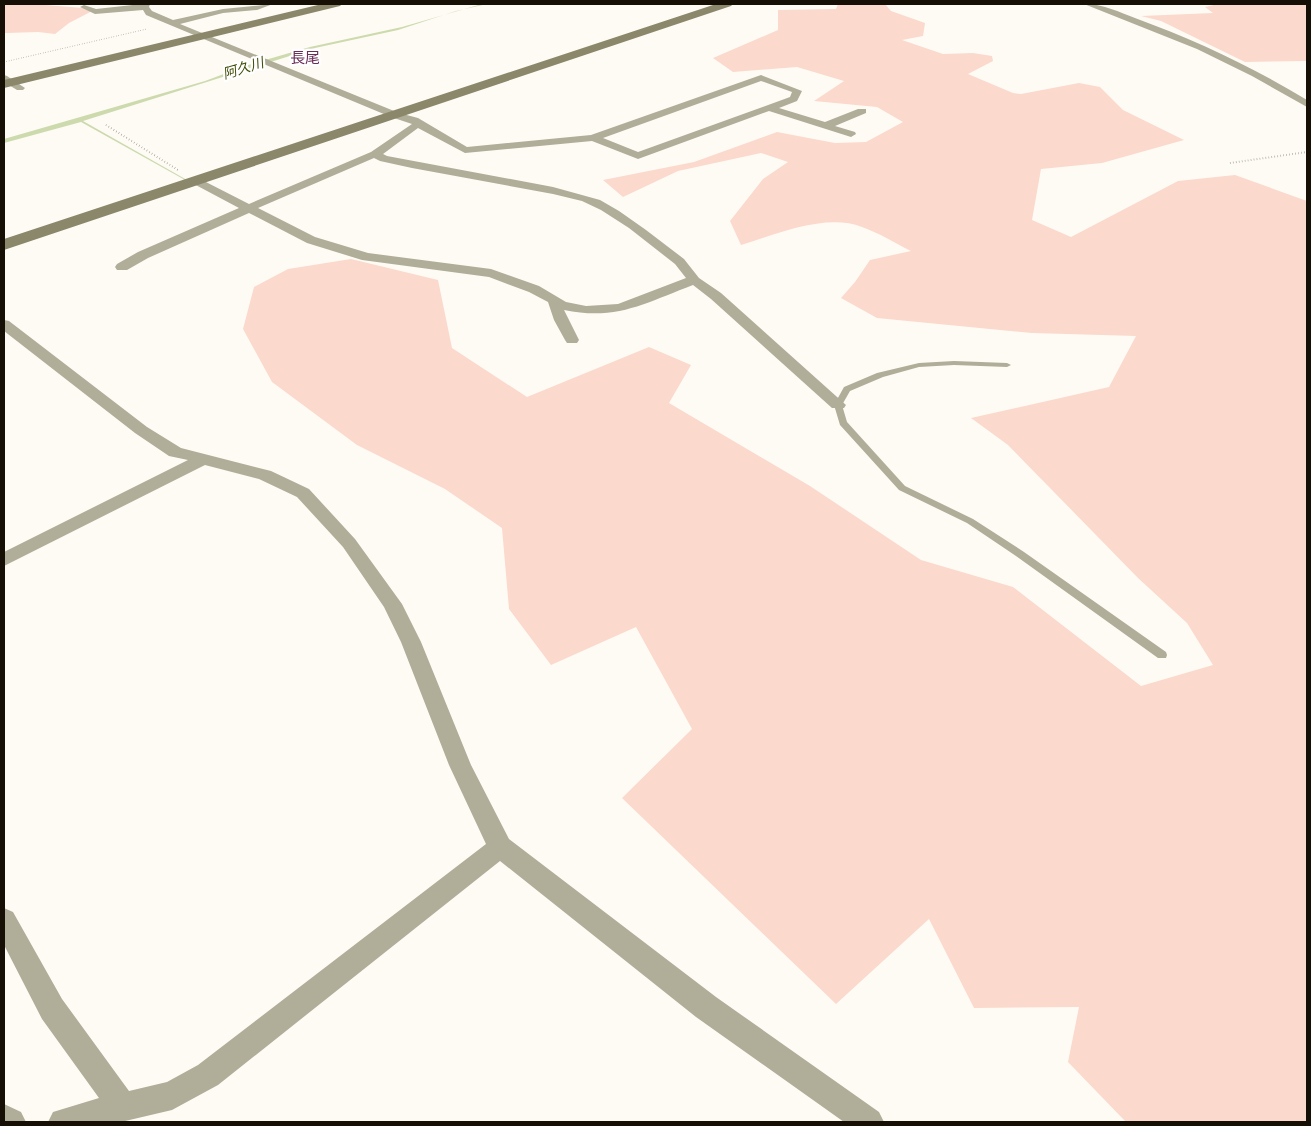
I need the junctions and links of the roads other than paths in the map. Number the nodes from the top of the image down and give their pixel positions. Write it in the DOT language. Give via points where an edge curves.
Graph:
graph roads {
  1 [pos="268,4"];
  2 [pos="336,4"];
  3 [pos="727,4"];
  4 [pos="1088,4"];
  5 [pos="146,5"];
  6 [pos="84,7"];
  7 [pos="172,23"];
  8 [pos="202,36"];
  9 [pos="10,83"];
  10 [pos="1307,104"];
  11 [pos="769,108"];
  12 [pos="862,111"];
  13 [pos="395,115"];
  14 [pos="418,124"];
  15 [pos="825,126"];
  16 [pos="851,134"];
  17 [pos="593,138"];
  18 [pos="375,154"];
  19 [pos="196,181"];
  20 [pos="250,208"];
  21 [pos="4,245"];
  22 [pos="122,267"];
  23 [pos="694,280"];
  24 [pos="554,301"];
  25 [pos="4,324"];
  26 [pos="572,340"];
  27 [pos="1007,365"];
  28 [pos="838,405"];
  29 [pos="204,459"];
  30 [pos="4,560"];
  31 [pos="1162,655"];
  32 [pos="500,848"];
  33 [pos="4,920"];
  34 [pos="124,1107"];
  35 [pos="4,1119"];
  36 [pos="11,1122"];
  37 [pos="63,1122"];
  38 [pos="868,1122"];
  1 -- 7 [label="street"];
  2 -- 8 [label="street"];
  3 -- 13 [label="street"];
  4 -- 10 [label="street" via="1141,22 1198,47"];
  5 -- 6 [label="street" via="95,12"];
  5 -- 7 [label="street" via="149,14"];
  7 -- 8 [label="street"];
  8 -- 9 [label="street"];
  8 -- 13 [label="street"];
  11 -- 15 [label="street"];
  11 -- 17 [label="street" via="638,156"];
  11 -- 17 [label="street" via="794,99 797,91 760,78"];
  12 -- 15 [label="street"];
  13 -- 14 [label="street"];
  13 -- 19 [label="street"];
  14 -- 17 [label="street" via="465,150"];
  14 -- 18 [label="street"];
  15 -- 16 [label="street"];
  18 -- 20 [label="street"];
  18 -- 23 [label="street" via="384,159 452,174 586,199 639,229 682,264"];
  19 -- 20 [label="street"];
  19 -- 21 [label="street"];
  20 -- 22 [label="street"];
  20 -- 24 [label="street" via="310,240 367,257 491,272 534,289"];
  23 -- 24 [label="street" via="620,308 586,310"];
  23 -- 28 [label="street"];
  24 -- 26 [label="street"];
  25 -- 29 [label="street" via="141,430 175,452"];
  27 -- 28 [label="lane" via="919,365 847,389"];
  28 -- 31 [label="lane" via="842,423 902,488 970,521"];
  29 -- 30 [label="street"];
  29 -- 32 [label="street" via="265,474 303,494 349,543 392,604 411,642 460,765"];
  32 -- 34 [label="street" via="208,1075 172,1096"];
  32 -- 38 [label="street" via="706,1007"];
  33 -- 34 [label="street" via="52,1009"];
  34 -- 37 [label="street"];
  35 -- 36 [label="street"];
}
